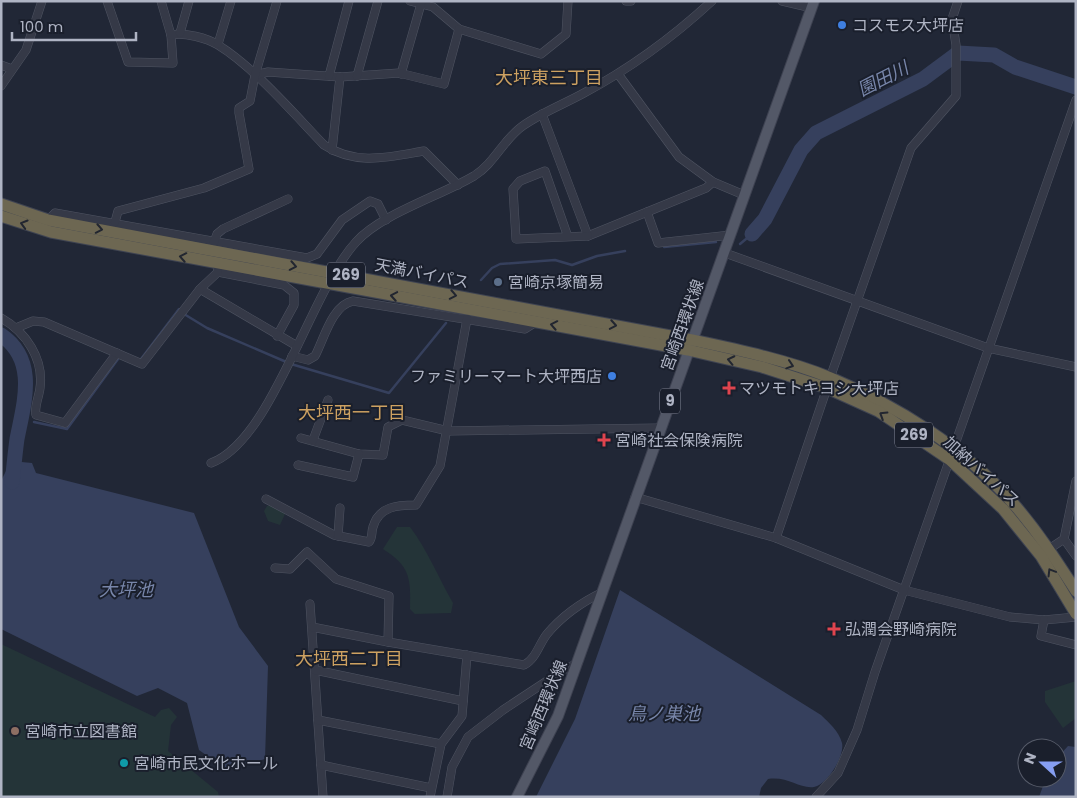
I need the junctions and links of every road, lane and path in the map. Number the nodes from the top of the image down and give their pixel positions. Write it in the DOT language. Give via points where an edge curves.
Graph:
graph roads {
  1 [pos="42,1"];
  2 [pos="107,1"];
  3 [pos="161,1"];
  4 [pos="189,1"];
  5 [pos="231,1"];
  6 [pos="277,1"];
  7 [pos="350,1"];
  8 [pos="378,1"];
  9 [pos="410,1"];
  10 [pos="568,1"];
  11 [pos="626,1"];
  12 [pos="631,1"];
  13 [pos="712,1"];
  14 [pos="782,1"];
  15 [pos="958,1"];
  16 [pos="421,4"];
  17 [pos="813,4"];
  18 [pos="459,29"];
  19 [pos="180,33"];
  20 [pos="171,35"];
  21 [pos="218,44"];
  22 [pos="1,66"];
  23 [pos="12,70"];
  24 [pos="401,74"];
  25 [pos="618,74"];
  26 [pos="255,75"];
  27 [pos="329,76"];
  28 [pos="357,76"];
  29 [pos="340,77"];
  30 [pos="1,86"];
  31 [pos="1076,100"];
  32 [pos="542,114"];
  33 [pos="332,150"];
  34 [pos="714,182"];
  35 [pos="458,185"];
  36 [pos="744,195"];
  37 [pos="288,199"];
  38 [pos="1,204"];
  39 [pos="647,212"];
  40 [pos="1,216"];
  41 [pos="48,220"];
  42 [pos="386,220"];
  43 [pos="115,222"];
  44 [pos="731,235"];
  45 [pos="588,236"];
  46 [pos="568,237"];
  47 [pos="214,242"];
  48 [pos="725,253"];
  49 [pos="217,267"];
  50 [pos="334,273"];
  51 [pos="327,284"];
  52 [pos="200,289"];
  53 [pos="857,300"];
  54 [pos="1,318"];
  55 [pos="467,319"];
  56 [pos="536,322"];
  57 [pos="16,328"];
  58 [pos="277,336"];
  59 [pos="690,345"];
  60 [pos="297,346"];
  61 [pos="988,348"];
  62 [pos="117,353"];
  63 [pos="290,360"];
  64 [pos="1076,367"];
  65 [pos="829,383"];
  66 [pos="328,400"];
  67 [pos="660,428"];
  68 [pos="448,431"];
  69 [pos="301,438"];
  70 [pos="313,440"];
  71 [pos="954,448"];
  72 [pos="359,454"];
  73 [pos="950,460"];
  74 [pos="211,463"];
  75 [pos="298,465"];
  76 [pos="1076,480"];
  77 [pos="635,497"];
  78 [pos="266,499"];
  79 [pos="340,508"];
  80 [pos="338,536"];
  81 [pos="776,538"];
  82 [pos="1064,539"];
  83 [pos="1049,549"];
  84 [pos="1076,556"];
  85 [pos="275,568"];
  86 [pos="904,590"];
  87 [pos="1076,591"];
  88 [pos="603,592"];
  89 [pos="310,604"];
  90 [pos="1076,615"];
  91 [pos="1044,620"];
  92 [pos="312,627"];
  93 [pos="388,642"];
  94 [pos="1076,645"];
  95 [pos="467,655"];
  96 [pos="578,663"];
  97 [pos="315,670"];
  98 [pos="463,701"];
  99 [pos="318,720"];
  100 [pos="441,744"];
  101 [pos="321,764"];
  102 [pos="430,792"];
  103 [pos="323,797"];
  104 [pos="446,797"];
  105 [pos="517,797"];
  106 [pos="816,797"];
  1 -- 23 [label="street" via="26,50"];
  2 -- 20 [label="street" via="128,62 173,63"];
  3 -- 20 [label="street"];
  4 -- 19 [label="street"];
  5 -- 21 [label="street"];
  6 -- 26 [label="street"];
  7 -- 27 [label="street"];
  8 -- 28 [label="street"];
  9 -- 16 [label="street"];
  10 -- 18 [label="street" via="566,34 541,54"];
  11 -- 12 [label="street"];
  13 -- 25 [label="street" via="660,46"];
  14 -- 17 [label="street"];
  15 -- 53 [label="street" via="952,19 956,45 956,96 911,148"];
  16 -- 18 [label="street" via="433,7"];
  16 -- 24 [label="street"];
  17 -- 36 [label="main road, 宮崎西環状線 / 9"];
  18 -- 24 [label="street" via="444,84"];
  19 -- 20 [label="street"];
  19 -- 21 [label="street"];
  21 -- 26 [label="street"];
  22 -- 23 [label="street"];
  23 -- 30 [label="street"];
  24 -- 28 [label="street"];
  25 -- 32 [label="street"];
  25 -- 34 [label="street" via="668,145"];
  26 -- 27 [label="street" via="268,72"];
  26 -- 33 [label="street"];
  26 -- 43 [label="street" via="250,102 239,108 249,169 204,188 118,210"];
  27 -- 29 [label="street"];
  28 -- 29 [label="street"];
  29 -- 33 [label="street"];
  31 -- 61 [label="street"];
  32 -- 35 [label="street" via="518,128 492,160"];
  32 -- 45 [label="street"];
  33 -- 35 [label="street" via="347,157 363,159 424,151"];
  34 -- 36 [label="street"];
  34 -- 39 [label="street"];
  35 -- 42 [label="street"];
  36 -- 44 [label="main road, 宮崎西環状線 / 9"];
  37 -- 47 [label="street" via="223,229"];
  38 -- 41 [label="highway, 天満バイパス / 269"];
  39 -- 44 [label="street" via="658,243"];
  39 -- 45 [label="street"];
  49 -- 40 [label="highway, 天満バイパス / 269, one-way" via="51,232"];
  41 -- 43 [label="street" via="55,212"];
  41 -- 50 [label="highway, 天満バイパス / 269, one-way"];
  42 -- 47 [label="street" via="378,204 370,201 342,220 317,254 307,258"];
  42 -- 50 [label="street" via="356,241"];
  43 -- 47 [label="street"];
  44 -- 48 [label="main road, 宮崎西環状線 / 9"];
  45 -- 46 [label="street"];
  46 -- 46 [label="street" via="516,239 513,189 520,182 546,171"];
  48 -- 53 [label="street"];
  48 -- 59 [label="main road, 宮崎西環状線 / 9"];
  49 -- 51 [label="highway, 天満バイパス / 269"];
  49 -- 52 [label="street"];
  49 -- 58 [label="street" via="284,285 294,293 294,305"];
  50 -- 51 [label="street"];
  50 -- 59 [label="highway, 天満バイパス / 269, one-way"];
  56 -- 51 [label="highway, 天満バイパス / 269, one-way"];
  51 -- 60 [label="street"];
  52 -- 58 [label="street"];
  52 -- 62 [label="street" via="142,364"];
  53 -- 61 [label="street"];
  53 -- 65 [label="street"];
  54 -- 57 [label="street"];
  55 -- 56 [label="street" via="525,330"];
  55 -- 63 [label="street" via="346,302 339,308 315,356 308,360"];
  55 -- 68 [label="street"];
  59 -- 56 [label="highway, 天満バイパス / 269, one-way"];
  57 -- 62 [label="street" via="32,321 44,322"];
  57 -- 62 [label="street" via="39,362 41,382 36,415 65,424"];
  58 -- 60 [label="street"];
  59 -- 65 [label="highway, 加納バイパス / 269" via="766,357"];
  59 -- 67 [label="main road, 宮崎西環状線 / 9"];
  60 -- 63 [label="street"];
  61 -- 64 [label="street"];
  61 -- 71 [label="street"];
  63 -- 74 [label="street" via="254,425 227,455"];
  65 -- 71 [label="highway, 加納バイパス / 269" via="884,404"];
  73 -- 65 [label="highway, 加納バイパス / 269, one-way" via="878,411"];
  65 -- 81 [label="street"];
  66 -- 70 [label="street"];
  67 -- 68 [label="street"];
  67 -- 77 [label="main road, 宮崎西環状線 / 9"];
  68 -- 72 [label="street" via="402,420 388,427 383,455"];
  68 -- 80 [label="street" via="440,466 416,505 397,505 386,509 373,527 369,542"];
  69 -- 70 [label="street"];
  70 -- 72 [label="street"];
  71 -- 73 [label="street"];
  71 -- 83 [label="highway, 加納バイパス / 269" via="1011,501"];
  72 -- 75 [label="street" via="353,477"];
  73 -- 86 [label="street"];
  90 -- 73 [label="highway, 加納バイパス / 269, one-way" via="1041,556 1003,509"];
  76 -- 82 [label="street"];
  77 -- 81 [label="street"];
  77 -- 88 [label="main road, 宮崎西環状線 / 9"];
  78 -- 80 [label="street"];
  79 -- 80 [label="street"];
  81 -- 86 [label="street"];
  82 -- 83 [label="street"];
  82 -- 84 [label="street"];
  83 -- 87 [label="highway, 加納バイパス / 269"];
  85 -- 93 [label="street" via="290,569 307,552 336,579 389,596"];
  86 -- 91 [label="street" via="1010,617"];
  86 -- 106 [label="street" via="858,730 838,773"];
  88 -- 95 [label="street" via="563,617 547,634 531,662 524,665"];
  88 -- 96 [label="main road, 宮崎西環状線 / 9"];
  89 -- 92 [label="street"];
  90 -- 91 [label="street"];
  91 -- 94 [label="street" via="1041,636"];
  92 -- 93 [label="street"];
  92 -- 97 [label="street"];
  93 -- 95 [label="street"];
  95 -- 98 [label="street"];
  96 -- 104 [label="street" via="503,710 468,737 452,767"];
  96 -- 105 [label="main road, 宮崎西環状線 / 9" via="558,716"];
  97 -- 98 [label="street"];
  97 -- 99 [label="street"];
  98 -- 100 [label="street" via="462,716"];
  99 -- 100 [label="street"];
  99 -- 101 [label="street"];
  100 -- 102 [label="street"];
  101 -- 102 [label="street"];
  101 -- 103 [label="street"];
}
